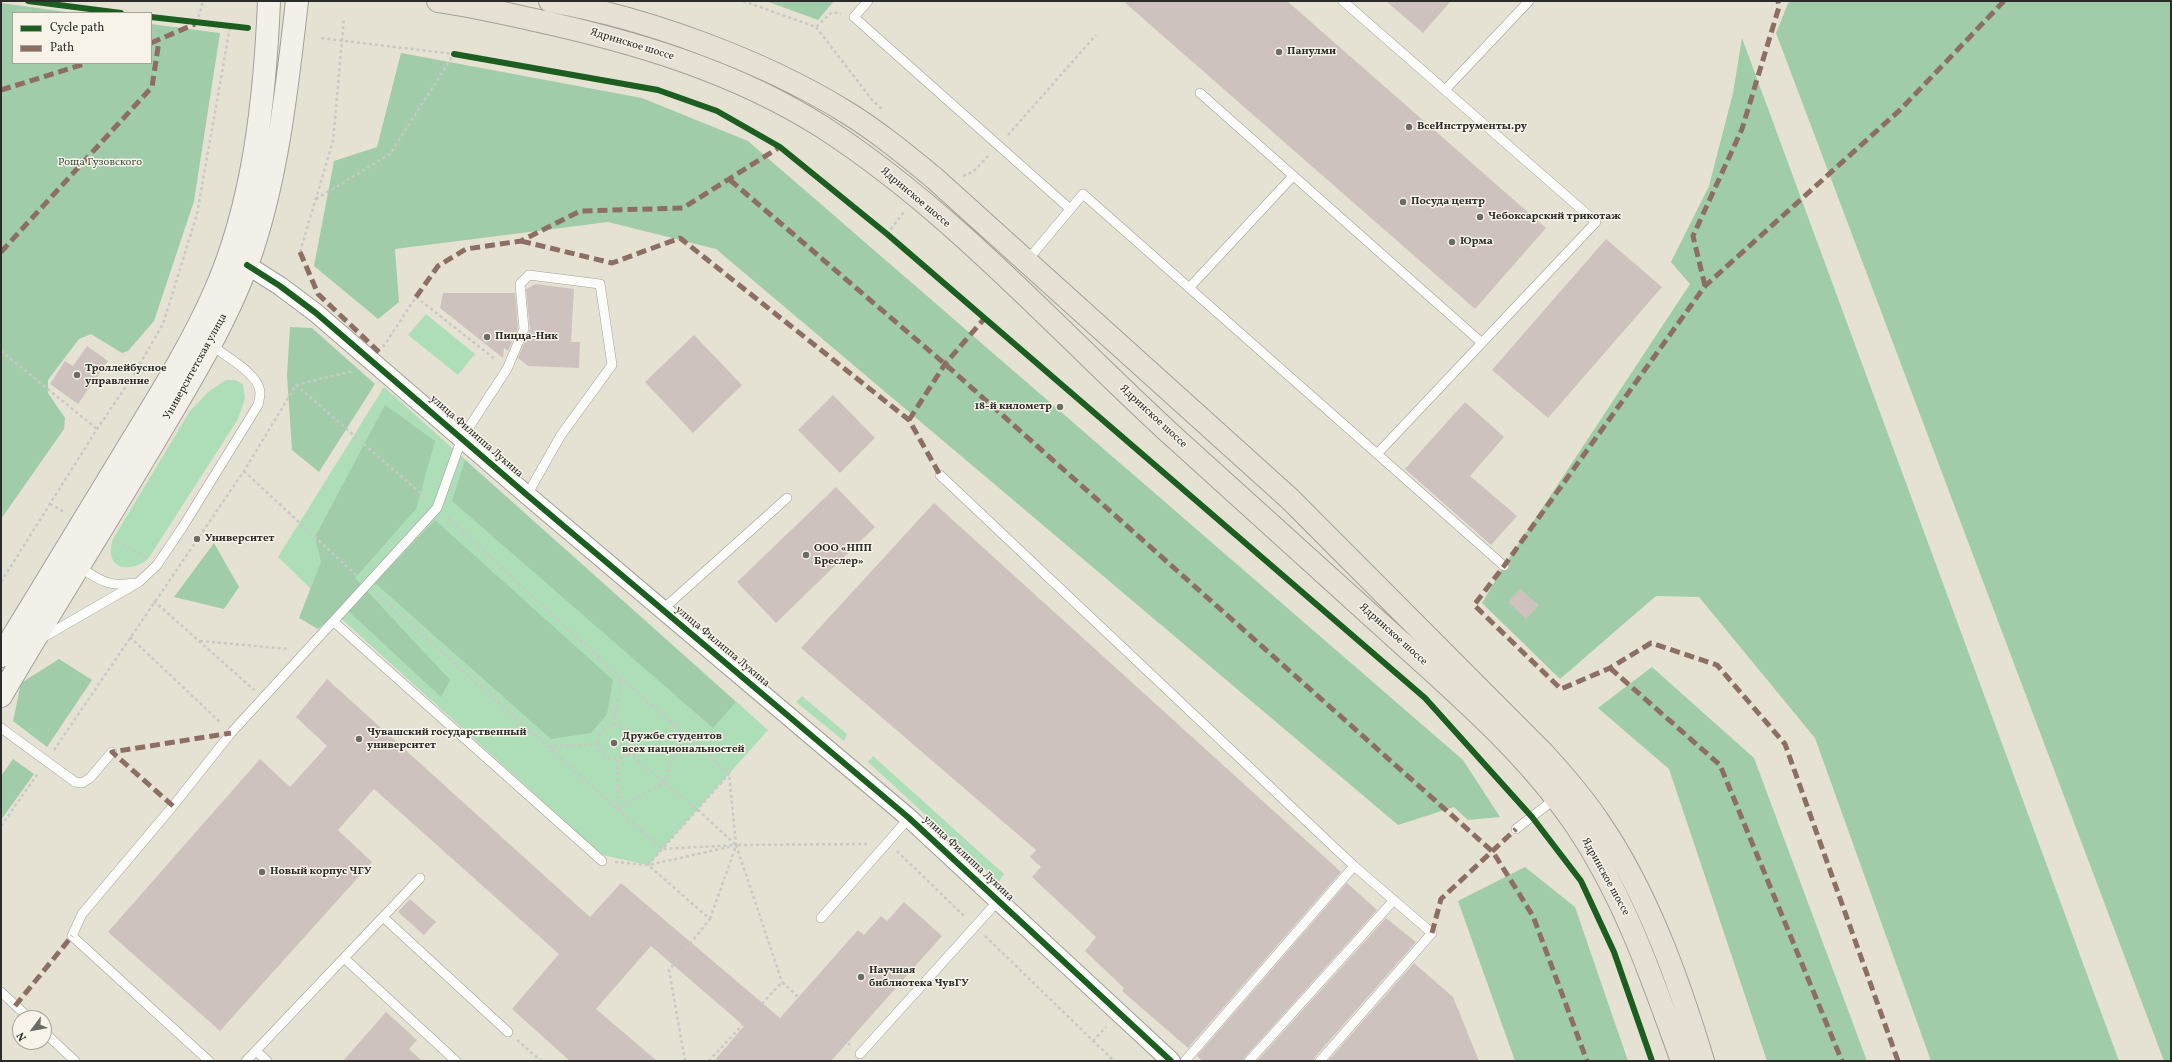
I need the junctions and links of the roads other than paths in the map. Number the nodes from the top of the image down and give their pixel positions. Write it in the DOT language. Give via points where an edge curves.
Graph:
graph roads {
  1 [pos="269,1"];
  2 [pos="297,1"];
  3 [pos="438,1"];
  4 [pos="550,1"];
  5 [pos="868,1"];
  6 [pos="1343,1"];
  7 [pos="1529,1"];
  8 [pos="1445,90"];
  9 [pos="1200,93"];
  10 [pos="1293,176"];
  11 [pos="1070,209"];
  12 [pos="238,260"];
  13 [pos="1026,262"];
  14 [pos="1010,280"];
  15 [pos="1189,288"];
  16 [pos="202,340"];
  17 [pos="1482,343"];
  18 [pos="462,438"];
  19 [pos="1377,454"];
  20 [pos="940,475"];
  21 [pos="527,495"];
  22 [pos="787,498"];
  23 [pos="71,562"];
  24 [pos="1504,566"];
  25 [pos="139,582"];
  26 [pos="662,610"];
  27 [pos="334,622"];
  28 [pos="31,644"];
  29 [pos="1,656"];
  30 [pos="1,696"];
  31 [pos="1,728"];
  32 [pos="112,752"];
  33 [pos="1556,798"];
  34 [pos="909,818"];
  35 [pos="1516,829"];
  36 [pos="602,861"];
  37 [pos="1354,866"];
  38 [pos="420,878"];
  39 [pos="1394,900"];
  40 [pos="998,901"];
  41 [pos="383,917"];
  42 [pos="821,918"];
  43 [pos="344,958"];
  44 [pos="1,992"];
  45 [pos="20,1010"];
  46 [pos="508,1032"];
  47 [pos="52,1039"];
  48 [pos="256,1051"];
  49 [pos="860,1054"];
  50 [pos="75,1061"];
  51 [pos="209,1061"];
  52 [pos="246,1061"];
  53 [pos="267,1061"];
  54 [pos="456,1061"];
  55 [pos="1171,1061"];
  56 [pos="1184,1061"];
  57 [pos="1249,1061"];
  58 [pos="1320,1061"];
  59 [pos="1682,1061"];
  60 [pos="1703,1061"];
  1 -- 12 [label="main road, Университетская улица" via="264,85 253,157 238,225"];
  2 -- 12 [label="main road, Университетская улица" via="274,158 261,218"];
  3 -- 14 [label="main road, Ядринское шоссе" via="464,4 596,33 657,51 735,82 822,127 887,173"];
  4 -- 13 [label="main road, Ядринское шоссе" via="618,16 700,43 771,71 812,92 847,112 900,150"];
  5 -- 11 [label="lane" via="854,18"];
  6 -- 8 [label="lane"];
  7 -- 8 [label="lane"];
  8 -- 17 [label="lane" via="1596,222"];
  9 -- 10 [label="lane"];
  10 -- 15 [label="lane"];
  10 -- 17 [label="lane"];
  11 -- 13 [label="lane"];
  11 -- 15 [label="lane" via="1082,194"];
  12 -- 16 [label="main road, Университетская улица"];
  12 -- 18 [label="street, улица Филиппа Лукина" via="280,286 316,313"];
  13 -- 14 [label="main road"];
  13 -- 60 [label="main road, Ядринское шоссе" via="1290,499 1571,783 1600,823 1648,912"];
  14 -- 33 [label="main road, Ядринское шоссе" via="1169,433 1442,680 1503,740"];
  15 -- 19 [label="lane"];
  16 -- 23 [label="main road, Университетская улица"];
  16 -- 25 [label="lane" via="248,372 256,381 260,392 258,405 182,528 157,565"];
  17 -- 19 [label="lane"];
  18 -- 21 [label="street, улица Филиппа Лукина"];
  18 -- 21 [label="lane" via="507,369 524,329 520,284 528,275 600,284 612,365 561,435"];
  18 -- 27 [label="lane" via="438,508"];
  19 -- 24 [label="lane"];
  20 -- 37 [label="lane"];
  21 -- 26 [label="street, улица Филиппа Лукина"];
  22 -- 26 [label="lane"];
  23 -- 25 [label="lane" via="106,584"];
  23 -- 28 [label="main road, Университетская улица"];
  23 -- 29 [label="main road, Университетская улица"];
  25 -- 28 [label="lane"];
  26 -- 34 [label="street, улица Филиппа Лукина"];
  27 -- 36 [label="lane"];
  27 -- 51 [label="lane" via="231,733 82,914 72,936"];
  28 -- 30 [label="main road, Университетская улица"];
  31 -- 32 [label="lane" via="75,782 82,783 90,778"];
  33 -- 35 [label="lane"];
  33 -- 59 [label="main road, Ядринское шоссе" via="1613,887 1650,972"];
  34 -- 40 [label="street, улица Филиппа Лукина"];
  34 -- 42 [label="lane"];
  37 -- 39 [label="lane"];
  37 -- 56 [label="lane"];
  38 -- 41 [label="lane"];
  39 -- 57 [label="lane"];
  39 -- 58 [label="lane" via="1432,933"];
  40 -- 49 [label="lane"];
  40 -- 55 [label="street, улица Филиппа Лукина"];
  41 -- 43 [label="lane"];
  41 -- 46 [label="lane"];
  43 -- 48 [label="lane"];
  43 -- 54 [label="lane"];
  44 -- 45 [label="lane"];
  47 -- 50 [label="lane"];
  48 -- 52 [label="lane"];
  48 -- 53 [label="lane"];
}
